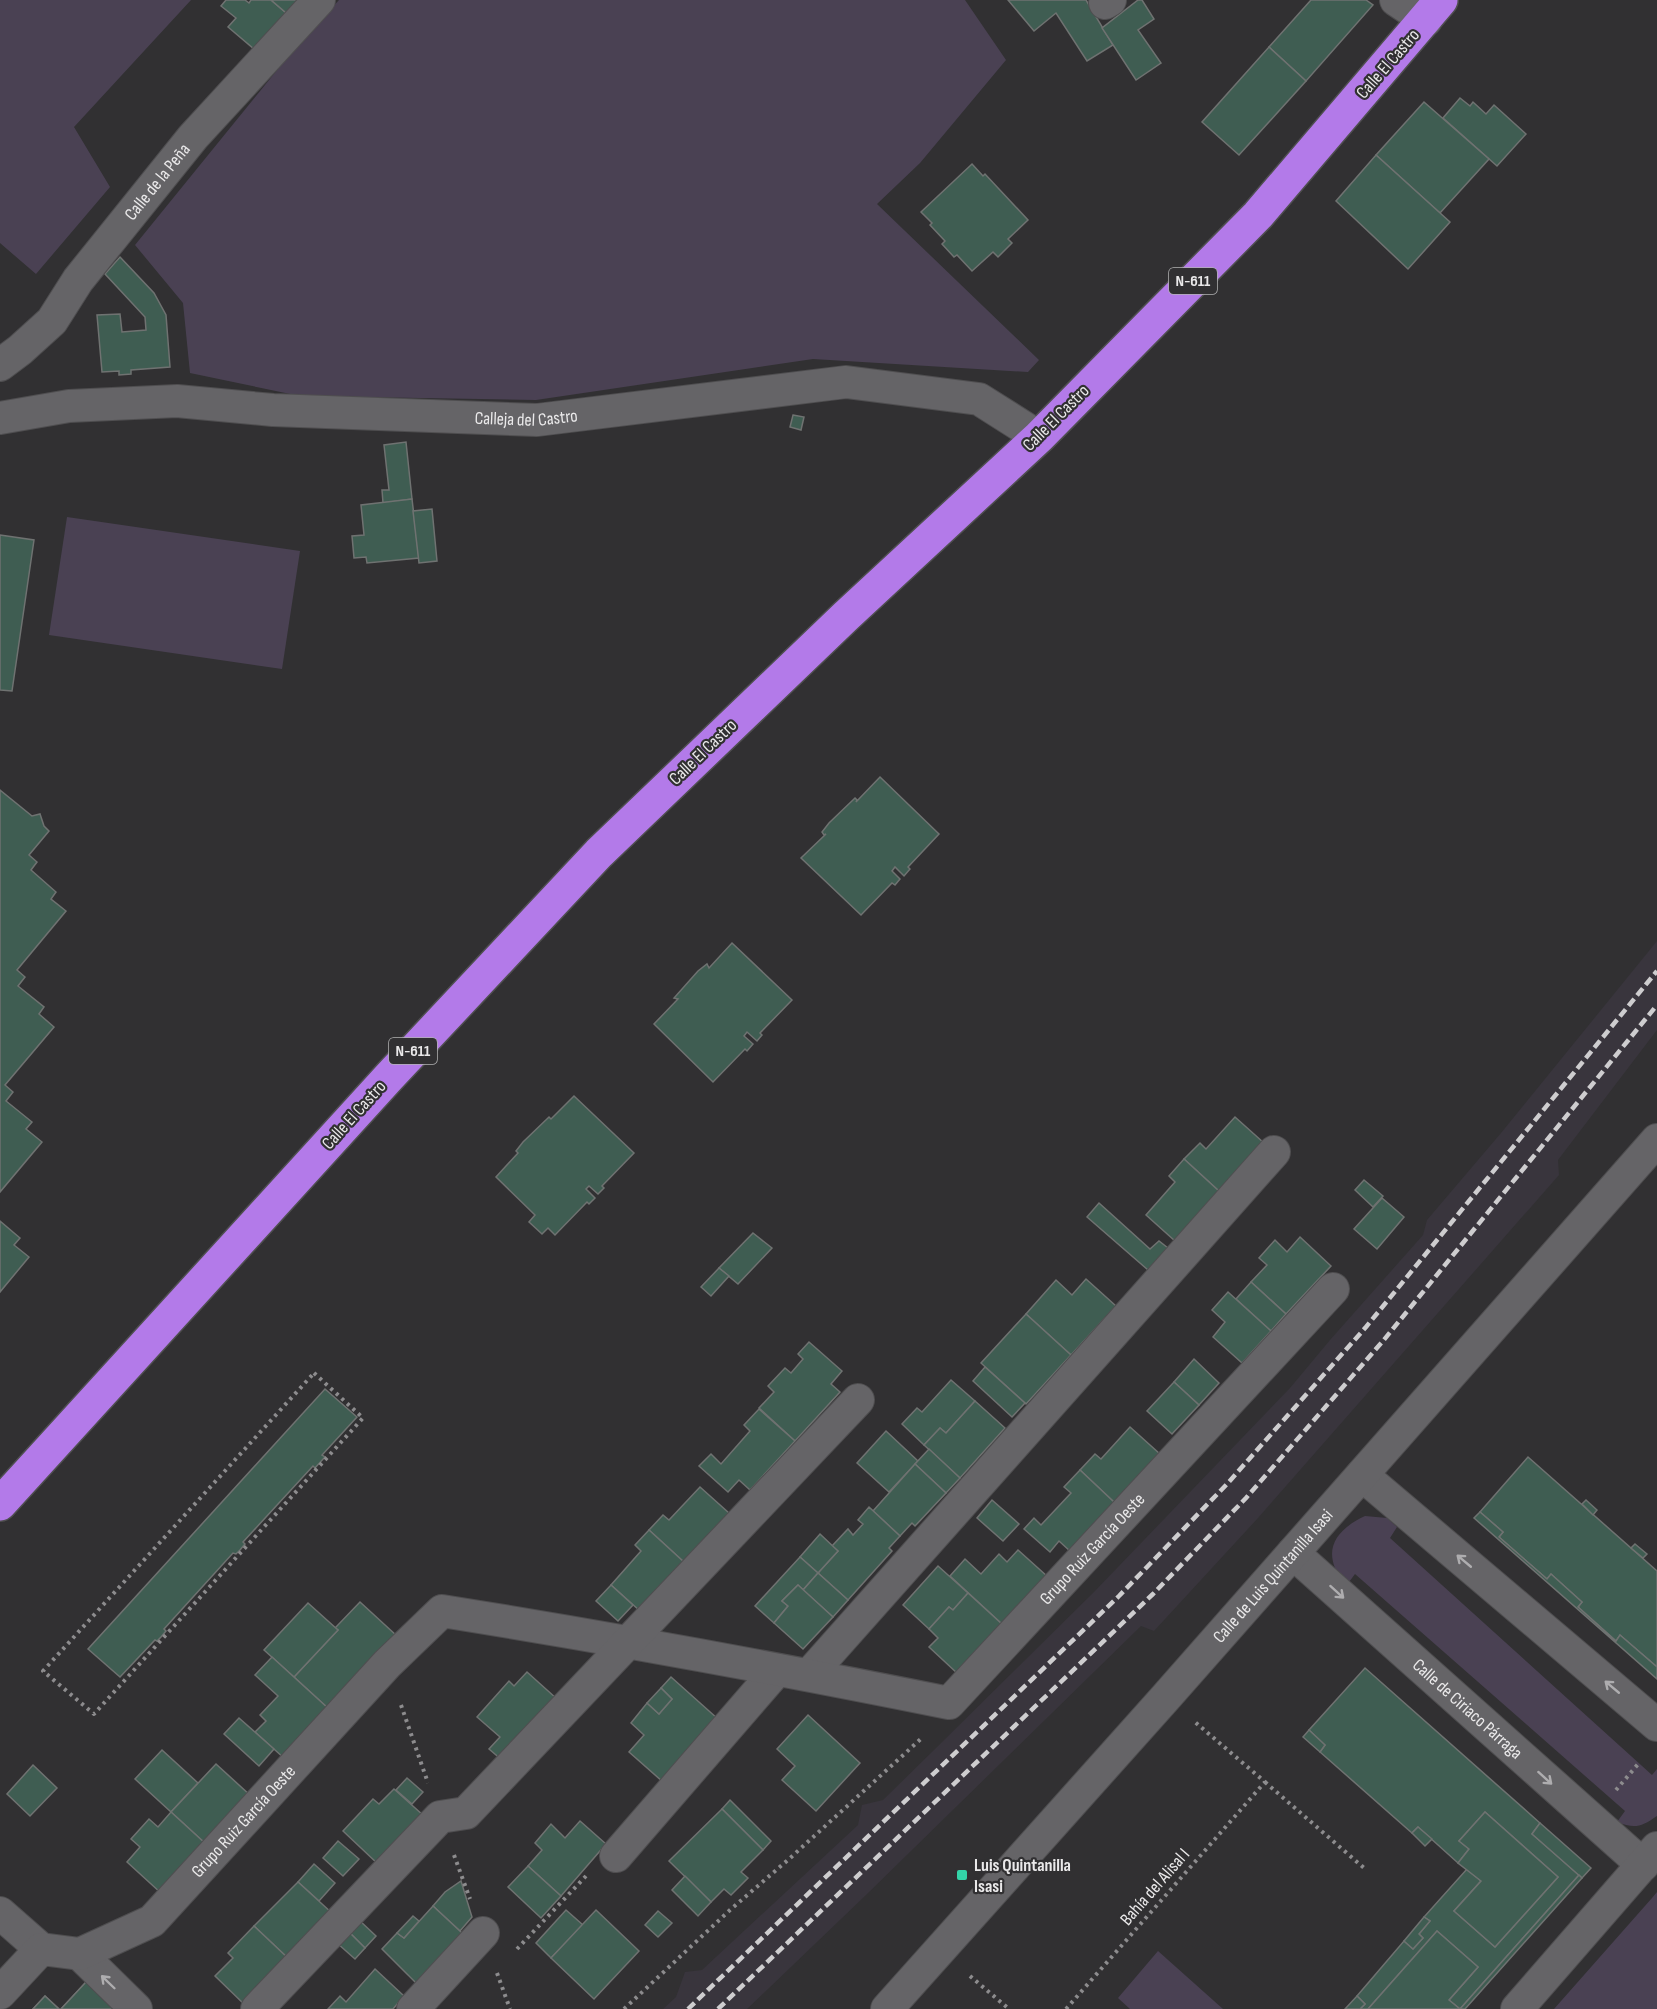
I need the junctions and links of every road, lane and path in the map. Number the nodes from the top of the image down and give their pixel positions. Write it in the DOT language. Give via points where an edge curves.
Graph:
graph roads {
  1 [pos="319,0"];
  2 [pos="1396,0"];
  3 [pos="1434,10"];
  4 [pos="0,365"];
  5 [pos="0,417"];
  6 [pos="1039,437"];
  7 [pos="1657,1140"];
  8 [pos="1274,1152"];
  9 [pos="1333,1289"];
  10 [pos="858,1400"];
  11 [pos="1362,1475"];
  12 [pos="0,1504"];
  13 [pos="1293,1553"];
  14 [pos="630,1641"];
  15 [pos="387,1664"];
  16 [pos="777,1670"];
  17 [pos="43,1671"];
  18 [pos="809,1675"];
  19 [pos="948,1703"];
  20 [pos="1195,1722"];
  21 [pos="1657,1725"];
  22 [pos="1639,1764"];
  23 [pos="1265,1782"];
  24 [pos="1609,1797"];
  25 [pos="440,1817"];
  26 [pos="616,1856"];
  27 [pos="1650,1856"];
  28 [pos="1364,1868"];
  29 [pos="0,1912"];
  30 [pos="483,1933"];
  31 [pos="40,1949"];
  32 [pos="80,1954"];
  33 [pos="513,1954"];
  34 [pos="970,1976"];
  35 [pos="0,1993"];
  36 [pos="136,2009"];
  37 [pos="257,2009"];
  38 [pos="413,2009"];
  39 [pos="624,2009"];
  40 [pos="887,2009"];
  41 [pos="1009,2009"];
  42 [pos="1066,2009"];
  43 [pos="1517,2009"];
  1 -- 4 [label="street, Calle de la Peña" via="193,137 78,280 52,321"];
  2 -- 3 [label="street, Calle El Castro"];
  3 -- 6 [label="highway, Calle El Castro / N-611" via="1258,215"];
  5 -- 6 [label="street, Calleja del Castro" via="69,406 177,401 273,410 537,420 846,382 979,399"];
  6 -- 12 [label="highway, Calle El Castro / N-611" via="598,853 388,1077"];
  7 -- 11 [label="street, Calle de Luis Quintanilla Isasi"];
  8 -- 18 [label="street"];
  9 -- 19 [label="street, Grupo Ruiz García Oeste"];
  10 -- 14 [label="street"];
  11 -- 13 [label="street, Calle de Luis Quintanilla Isasi"];
  21 -- 11 [label="street, one-way"];
  13 -- 27 [label="street, Calle de Ciriaco Párraga, one-way"];
  13 -- 40 [label="street, Calle de Luis Quintanilla Isasi"];
  14 -- 15 [label="street, Grupo Ruiz García Oeste" via="442,1611"];
  14 -- 16 [label="street, Grupo Ruiz García Oeste"];
  14 -- 25 [label="street" via="466,1812"];
  15 -- 25 [label="path"];
  15 -- 32 [label="street, Grupo Ruiz García Oeste" via="152,1921"];
  16 -- 18 [label="street, Grupo Ruiz García Oeste"];
  16 -- 26 [label="street"];
  17 -- 17 [label="path" via="94,1714 363,1418 314,1373"];
  18 -- 19 [label="street, Grupo Ruiz García Oeste"];
  19 -- 39 [label="path" via="933,1727"];
  20 -- 23 [label="path"];
  22 -- 24 [label="path"];
  23 -- 28 [label="path"];
  23 -- 42 [label="path, Bahía del Alisal I"];
  25 -- 37 [label="street"];
  26 -- 33 [label="path" via="593,1867"];
  27 -- 43 [label="street"];
  29 -- 31 [label="street"];
  30 -- 38 [label="street"];
  31 -- 32 [label="street"];
  31 -- 35 [label="street"];
  36 -- 32 [label="street, one-way"];
  34 -- 41 [label="path"];
}
